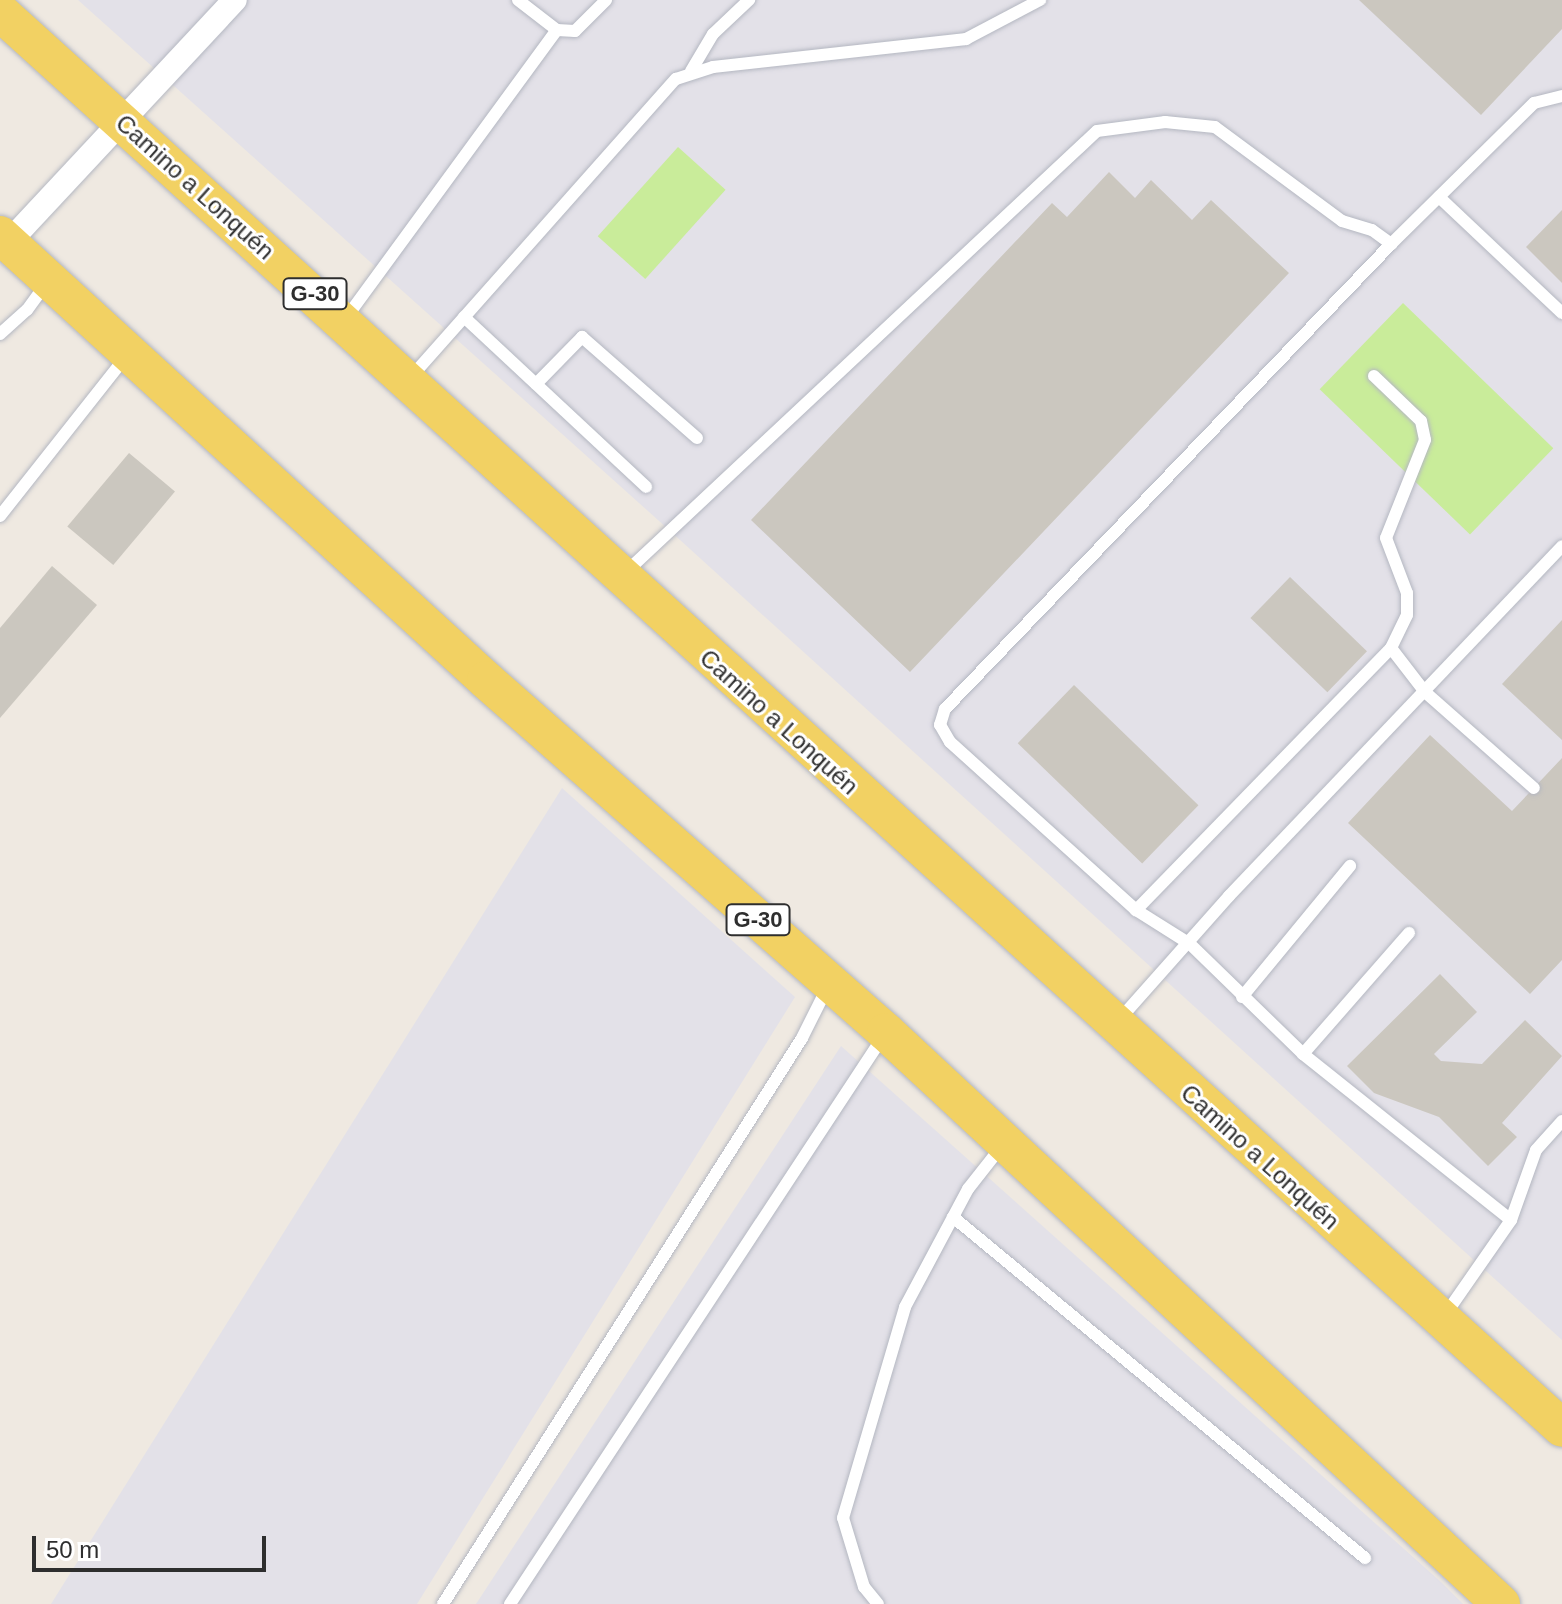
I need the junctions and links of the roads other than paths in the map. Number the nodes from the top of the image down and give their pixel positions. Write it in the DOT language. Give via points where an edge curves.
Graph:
graph roads {
  1 [pos="235,0"];
  2 [pos="518,0"];
  3 [pos="606,0"];
  4 [pos="749,0"];
  5 [pos="1040,0"];
  6 [pos="0,12"];
  7 [pos="557,30"];
  8 [pos="691,71"];
  9 [pos="1562,96"];
  10 [pos="122,123"];
  11 [pos="1439,197"];
  12 [pos="4,238"];
  13 [pos="1391,244"];
  14 [pos="49,279"];
  15 [pos="1562,313"];
  16 [pos="464,317"];
  17 [pos="344,320"];
  18 [pos="0,334"];
  19 [pos="129,352"];
  20 [pos="1374,376"];
  21 [pos="408,380"];
  22 [pos="536,384"];
  23 [pos="697,438"];
  24 [pos="646,487"];
  25 [pos="0,516"];
  26 [pos="1562,546"];
  27 [pos="621,577"];
  28 [pos="1391,648"];
  29 [pos="1425,692"];
  30 [pos="1534,788"];
  31 [pos="1350,866"];
  32 [pos="1136,910"];
  33 [pos="1409,933"];
  34 [pos="1190,944"];
  35 [pos="830,982"];
  36 [pos="1242,997"];
  37 [pos="1114,1025"];
  38 [pos="886,1032"];
  39 [pos="1303,1054"];
  40 [pos="1562,1121"];
  41 [pos="1003,1144"];
  42 [pos="953,1217"];
  43 [pos="1511,1220"];
  44 [pos="1441,1320"];
  45 [pos="1562,1428"];
  46 [pos="1365,1558"];
  47 [pos="443,1604"];
  48 [pos="510,1604"];
  49 [pos="878,1604"];
  50 [pos="1501,1604"];
  1 -- 10 [label="street"];
  2 -- 7 [label="lane"];
  3 -- 7 [label="lane" via="575,31"];
  4 -- 8 [label="lane" via="713,34"];
  5 -- 8 [label="lane" via="966,39"];
  6 -- 10 [label="main road, Camino a Lonquén / G-30"];
  7 -- 17 [label="lane"];
  8 -- 16 [label="lane" via="676,79"];
  9 -- 11 [label="lane" via="1534,103"];
  10 -- 12 [label="street"];
  10 -- 17 [label="main road, Camino a Lonquén / G-30"];
  11 -- 13 [label="lane"];
  11 -- 15 [label="lane"];
  12 -- 14 [label="main road, G-30"];
  13 -- 27 [label="lane" via="1372,230 1342,221 1215,127 1165,122 1097,131"];
  13 -- 32 [label="lane" via="945,709 940,725 950,742"];
  14 -- 18 [label="lane" via="27,310"];
  14 -- 19 [label="main road, G-30"];
  16 -- 21 [label="lane"];
  16 -- 22 [label="lane"];
  17 -- 21 [label="main road, Camino a Lonquén / G-30"];
  19 -- 25 [label="lane"];
  19 -- 35 [label="main road, G-30" via="486,680"];
  20 -- 28 [label="lane" via="1421,421 1425,440 1386,538 1407,593 1407,615"];
  21 -- 27 [label="main road, Camino a Lonquén / G-30"];
  22 -- 23 [label="lane" via="582,337"];
  22 -- 24 [label="lane"];
  26 -- 29 [label="lane"];
  27 -- 37 [label="main road, Camino a Lonquén / G-30"];
  28 -- 29 [label="lane"];
  28 -- 32 [label="lane"];
  29 -- 30 [label="lane"];
  29 -- 34 [label="lane" via="1229,896"];
  31 -- 36 [label="lane"];
  32 -- 34 [label="lane"];
  33 -- 39 [label="lane"];
  34 -- 36 [label="lane"];
  34 -- 37 [label="lane"];
  35 -- 38 [label="main road, G-30"];
  35 -- 47 [label="lane" via="802,1038"];
  36 -- 39 [label="lane"];
  37 -- 44 [label="main road, Camino a Lonquén / G-30"];
  38 -- 41 [label="main road, G-30"];
  38 -- 48 [label="lane"];
  39 -- 43 [label="lane"];
  40 -- 43 [label="lane" via="1536,1150"];
  41 -- 42 [label="lane"];
  41 -- 50 [label="main road, G-30"];
  42 -- 46 [label="lane"];
  42 -- 49 [label="lane" via="905,1307 843,1518 864,1587"];
  43 -- 44 [label="lane"];
  44 -- 45 [label="main road, Camino a Lonquén / G-30"];
}
